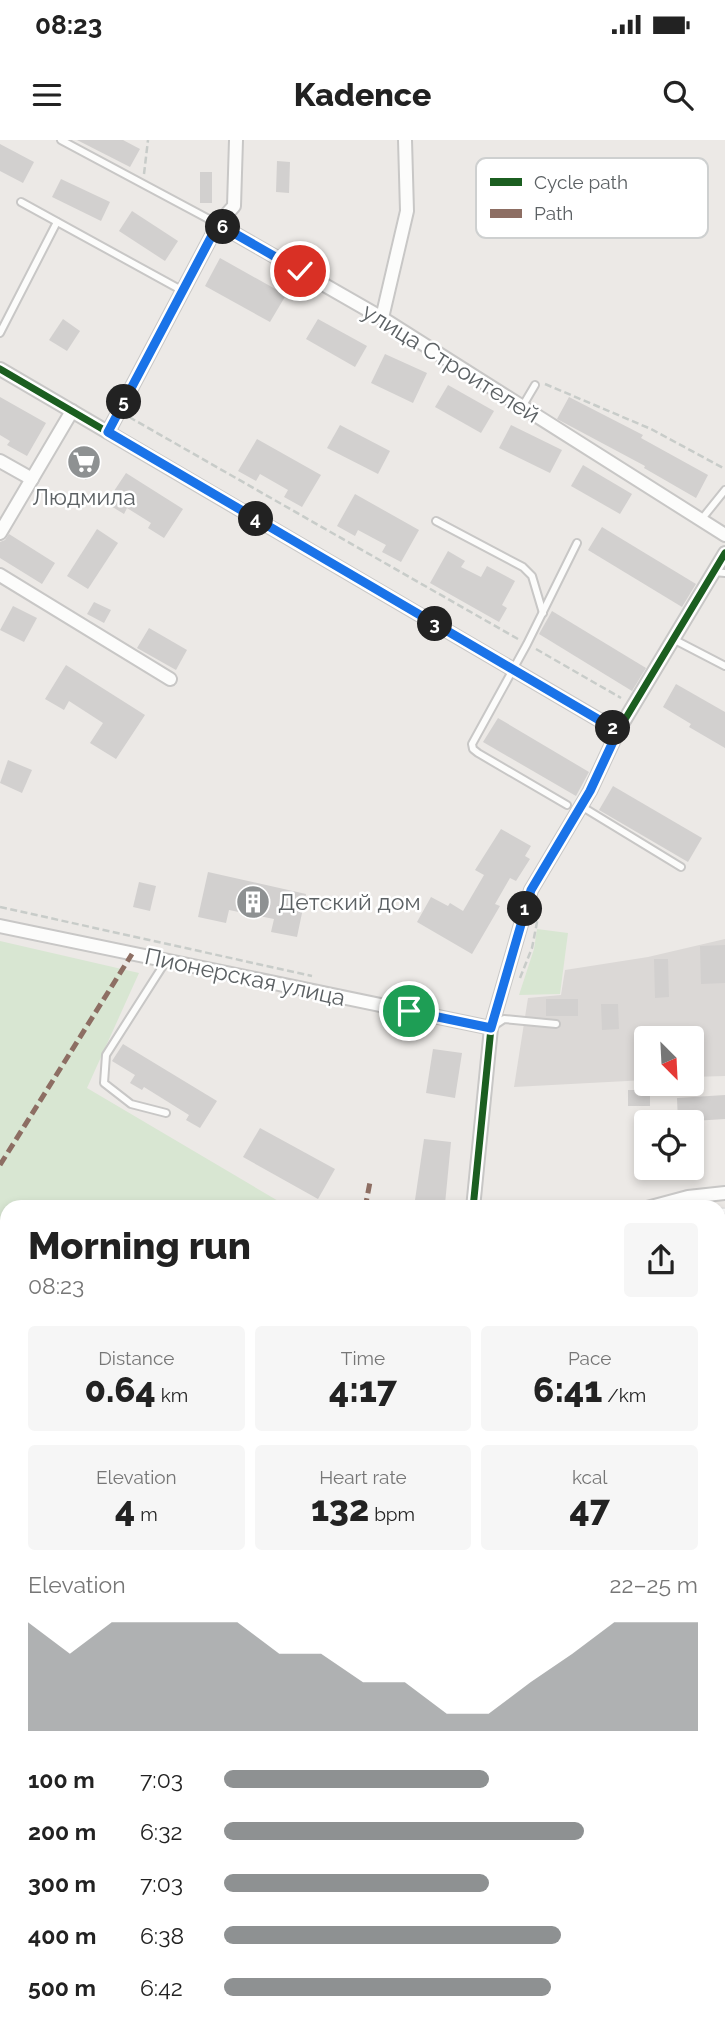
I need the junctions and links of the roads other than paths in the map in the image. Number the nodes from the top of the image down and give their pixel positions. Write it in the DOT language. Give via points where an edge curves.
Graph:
graph roads {
  1 [pos="61,140"];
  2 [pos="236,140"];
  3 [pos="405,140"];
  4 [pos="21,202"];
  5 [pos="57,222"];
  6 [pos="218,224"];
  7 [pos="183,291"];
  8 [pos="382,318"];
  9 [pos="0,333"];
  10 [pos="0,369"];
  11 [pos="535,385"];
  12 [pos="522,407"];
  13 [pos="72,411"];
  14 [pos="108,432"];
  15 [pos="0,460"];
  16 [pos="32,479"];
  17 [pos="725,490"];
  18 [pos="701,520"];
  19 [pos="436,521"];
  20 [pos="0,533"];
  21 [pos="725,536"];
  22 [pos="577,543"];
  23 [pos="725,553"];
  24 [pos="719,573"];
  25 [pos="0,575"];
  26 [pos="542,613"];
  27 [pos="673,639"];
  28 [pos="725,666"];
  29 [pos="513,669"];
  30 [pos="170,679"];
  31 [pos="618,731"];
  32 [pos="567,805"];
  33 [pos="581,806"];
  34 [pos="681,867"];
  35 [pos="0,926"];
  36 [pos="166,961"];
  37 [pos="555,1024"];
  38 [pos="491,1028"];
  39 [pos="166,1113"];
  40 [pos="725,1193"];
  41 [pos="474,1200"];
  42 [pos="677,1200"];
  1 -- 6 [label="lane, улица Строителей"];
  2 -- 6 [label="street" via="234,206"];
  3 -- 8 [label="street" via="407,211"];
  4 -- 5 [label="lane"];
  5 -- 7 [label="lane"];
  5 -- 9 [label="lane"];
  6 -- 7 [label="street"];
  6 -- 8 [label="street, улица Строителей"];
  7 -- 14 [label="street"];
  8 -- 12 [label="street, улица Строителей"];
  10 -- 13 [label="street"];
  11 -- 12 [label="lane"];
  12 -- 18 [label="street, улица Строителей"];
  13 -- 14 [label="street"];
  13 -- 16 [label="street"];
  14 -- 29 [label="street"];
  15 -- 16 [label="street"];
  16 -- 20 [label="street"];
  17 -- 18 [label="lane"];
  18 -- 21 [label="street, улица Строителей"];
  19 -- 26 [label="lane" via="523,567 532,576"];
  22 -- 26 [label="lane"];
  23 -- 24 [label="street"];
  24 -- 27 [label="street"];
  25 -- 30 [label="street"];
  26 -- 29 [label="lane"];
  27 -- 28 [label="lane"];
  27 -- 31 [label="street"];
  29 -- 31 [label="street"];
  29 -- 32 [label="lane" via="473,749"];
  31 -- 33 [label="street"];
  33 -- 34 [label="lane"];
  33 -- 38 [label="street" via="531,890"];
  35 -- 36 [label="street, Пионерская улица"];
  36 -- 38 [label="street, Пионерская улица"];
  36 -- 39 [label="lane" via="106,1055 104,1083 131,1104"];
  37 -- 38 [label="lane" via="503,1019"];
  38 -- 41 [label="street"];
  40 -- 42 [label="street"];
}
